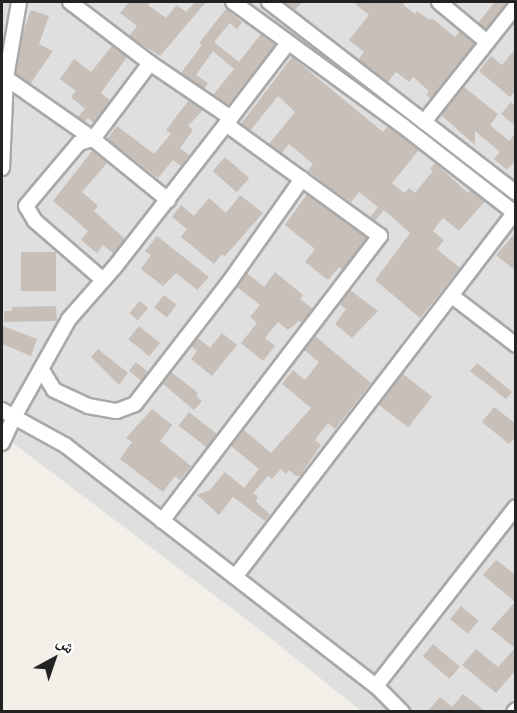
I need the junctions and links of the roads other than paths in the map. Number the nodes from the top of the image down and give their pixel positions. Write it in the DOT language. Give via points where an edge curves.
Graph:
graph roads {
  1 [pos="19,2"];
  2 [pos="70,2"];
  3 [pos="233,2"];
  4 [pos="269,2"];
  5 [pos="439,2"];
  6 [pos="516,6"];
  7 [pos="487,42"];
  8 [pos="288,43"];
  9 [pos="150,63"];
  10 [pos="6,78"];
  11 [pos="228,121"];
  12 [pos="428,125"];
  13 [pos="93,139"];
  14 [pos="424,142"];
  15 [pos="2,168"];
  16 [pos="302,179"];
  17 [pos="516,193"];
  18 [pos="168,200"];
  19 [pos="515,213"];
  20 [pos="102,279"];
  21 [pos="452,296"];
  22 [pos="516,345"];
  23 [pos="42,370"];
  24 [pos="2,410"];
  25 [pos="14,417"];
  26 [pos="2,443"];
  27 [pos="516,507"];
  28 [pos="162,520"];
  29 [pos="235,577"];
  30 [pos="376,686"];
  31 [pos="402,711"];
  1 -- 10 [label="street"];
  2 -- 9 [label="street"];
  3 -- 8 [label="street"];
  4 -- 12 [label="street"];
  5 -- 7 [label="street"];
  6 -- 7 [label="street"];
  7 -- 12 [label="street"];
  8 -- 11 [label="street"];
  8 -- 14 [label="street"];
  9 -- 11 [label="street"];
  9 -- 13 [label="street"];
  10 -- 13 [label="street"];
  10 -- 15 [label="street"];
  11 -- 16 [label="street"];
  11 -- 18 [label="street"];
  12 -- 14 [label="street"];
  12 -- 17 [label="street"];
  13 -- 18 [label="street"];
  13 -- 20 [label="street" via="79,143 26,206 35,221"];
  14 -- 19 [label="street"];
  16 -- 23 [label="street" via="231,281 135,404 117,411 88,406 54,390"];
  16 -- 28 [label="street" via="380,236"];
  18 -- 20 [label="street"];
  19 -- 21 [label="street"];
  20 -- 23 [label="street" via="69,319"];
  21 -- 22 [label="street"];
  21 -- 29 [label="street"];
  23 -- 25 [label="street"];
  24 -- 25 [label="street"];
  25 -- 26 [label="street"];
  25 -- 28 [label="street" via="65,445"];
  27 -- 30 [label="street"];
  28 -- 29 [label="street"];
  29 -- 30 [label="street"];
  30 -- 31 [label="street"];
}
